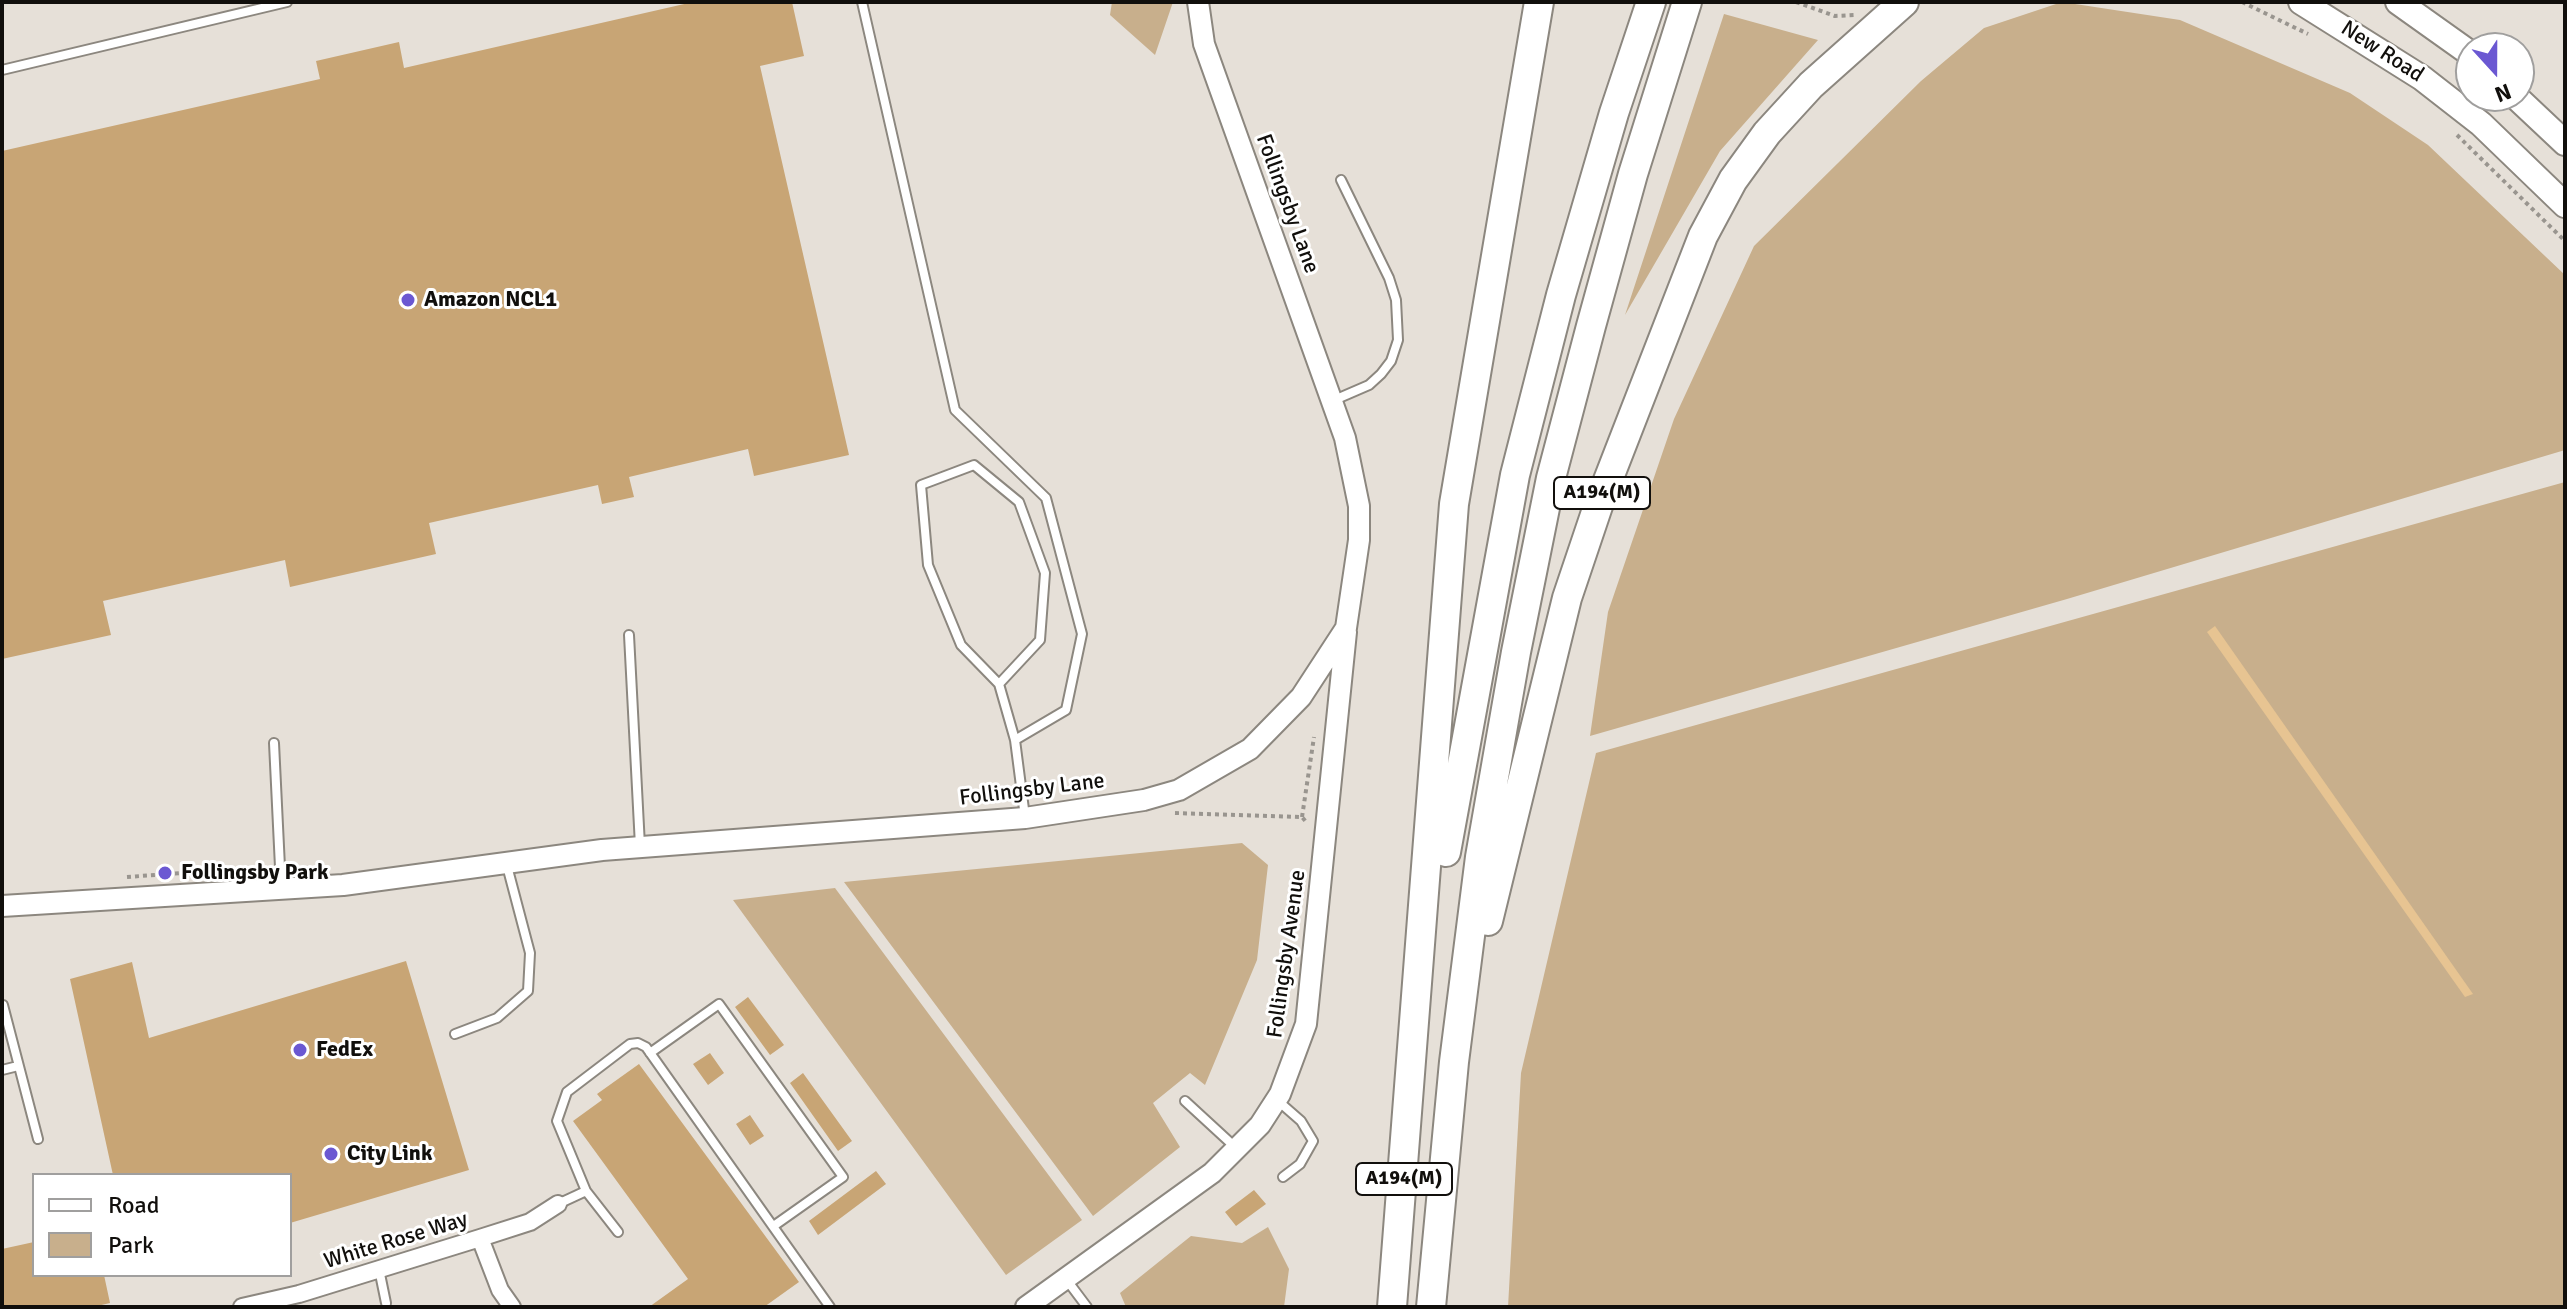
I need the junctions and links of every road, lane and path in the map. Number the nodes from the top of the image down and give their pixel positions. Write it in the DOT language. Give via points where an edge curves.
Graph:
graph roads {
  1 [pos="287,2"];
  2 [pos="862,2"];
  3 [pos="1198,2"];
  4 [pos="1539,2"];
  5 [pos="1651,2"];
  6 [pos="1687,2"];
  7 [pos="1904,2"];
  8 [pos="2242,2"];
  9 [pos="2301,2"];
  10 [pos="2398,2"];
  11 [pos="2319,39"];
  12 [pos="2455,43"];
  13 [pos="2,70"];
  14 [pos="2532,112"];
  15 [pos="2447,126"];
  16 [pos="2565,143"];
  17 [pos="1341,180"];
  18 [pos="2565,205"];
  19 [pos="2565,241"];
  20 [pos="1332,401"];
  21 [pos="1346,628"];
  22 [pos="629,635"];
  23 [pos="999,684"];
  24 [pos="1015,740"];
  25 [pos="274,743"];
  26 [pos="1166,813"];
  27 [pos="1302,817"];
  28 [pos="1025,818"];
  29 [pos="640,847"];
  30 [pos="505,862"];
  31 [pos="281,889"];
  32 [pos="2,906"];
  33 [pos="3,1005"];
  34 [pos="455,1034"];
  35 [pos="1415,1050"];
  36 [pos="650,1053"];
  37 [pos="1454,1062"];
  38 [pos="18,1066"];
  39 [pos="2,1070"];
  40 [pos="1277,1099"];
  41 [pos="1185,1101"];
  42 [pos="38,1139"];
  43 [pos="1238,1150"];
  44 [pos="1283,1177"];
  45 [pos="586,1191"];
  46 [pos="558,1204"];
  47 [pos="775,1225"];
  48 [pos="618,1232"];
  49 [pos="480,1238"];
  50 [pos="379,1269"];
  51 [pos="1066,1278"];
  52 [pos="388,1305"];
  53 [pos="242,1307"];
  54 [pos="374,1307"];
  55 [pos="512,1307"];
  56 [pos="830,1307"];
  57 [pos="1026,1307"];
  58 [pos="1087,1307"];
  59 [pos="1392,1307"];
  60 [pos="1431,1307"];
  1 -- 13 [label="lane"];
  2 -- 24 [label="lane" via="955,410 1046,498 1082,634 1066,710"];
  3 -- 20 [label="street, Follingsby Lane" via="1204,44"];
  4 -- 35 [label="highway, A194(M)" via="1454,504"];
  5 -- 35 [label="highway, A194(M)" via="1561,295 1515,475 1460,757"];
  6 -- 37 [label="highway, A194(M)" via="1633,174 1551,478 1480,857"];
  7 -- 37 [label="highway, A194(M)" via="1811,85 1767,133 1733,180 1703,236 1567,598"];
  8 -- 11 [label="path"];
  9 -- 18 [label="main road, New Road" via="2422,78 2481,124"];
  10 -- 12 [label="main road"];
  14 -- 16 [label="main road"];
  15 -- 19 [label="path"];
  17 -- 20 [label="lane" via="1389,278 1398,340 1381,374"];
  20 -- 21 [label="street, Follingsby Lane" via="1359,506"];
  21 -- 28 [label="street, Follingsby Lane" via="1311,684 1279,722 1211,774 1144,800"];
  21 -- 40 [label="street, Follingsby Avenue" via="1306,1024"];
  22 -- 29 [label="lane"];
  23 -- 23 [label="lane" via="961,645 928,565 921,485 974,465 1019,502 1045,573 1040,640"];
  23 -- 24 [label="lane"];
  24 -- 28 [label="lane"];
  25 -- 31 [label="lane"];
  26 -- 27 [label="path"];
  28 -- 29 [label="street, Follingsby Lane"];
  29 -- 30 [label="street, Follingsby Lane"];
  30 -- 31 [label="street, Follingsby Lane"];
  30 -- 34 [label="lane" via="530,953 528,991 497,1018"];
  31 -- 32 [label="street, Follingsby Lane"];
  33 -- 38 [label="lane"];
  35 -- 59 [label="highway, A194(M)"];
  36 -- 45 [label="lane" via="638,1043 630,1044 562,1098 557,1121"];
  36 -- 47 [label="lane"];
  36 -- 47 [label="lane" via="719,1004 843,1177"];
  37 -- 60 [label="highway, A194(M)"];
  38 -- 39 [label="lane"];
  38 -- 42 [label="lane"];
  40 -- 43 [label="street, Follingsby Avenue"];
  40 -- 44 [label="lane" via="1313,1141 1300,1164"];
  41 -- 43 [label="lane"];
  43 -- 51 [label="street, Follingsby Avenue"];
  45 -- 46 [label="lane"];
  45 -- 48 [label="lane"];
  46 -- 49 [label="street, White Rose Way" via="530,1222"];
  47 -- 56 [label="lane"];
  49 -- 50 [label="street, White Rose Way"];
  49 -- 55 [label="street"];
  50 -- 52 [label="lane"];
  50 -- 53 [label="street, White Rose Way"];
  51 -- 57 [label="street, Follingsby Avenue"];
  51 -- 58 [label="lane"];
  52 -- 54 [label="lane"];
}
